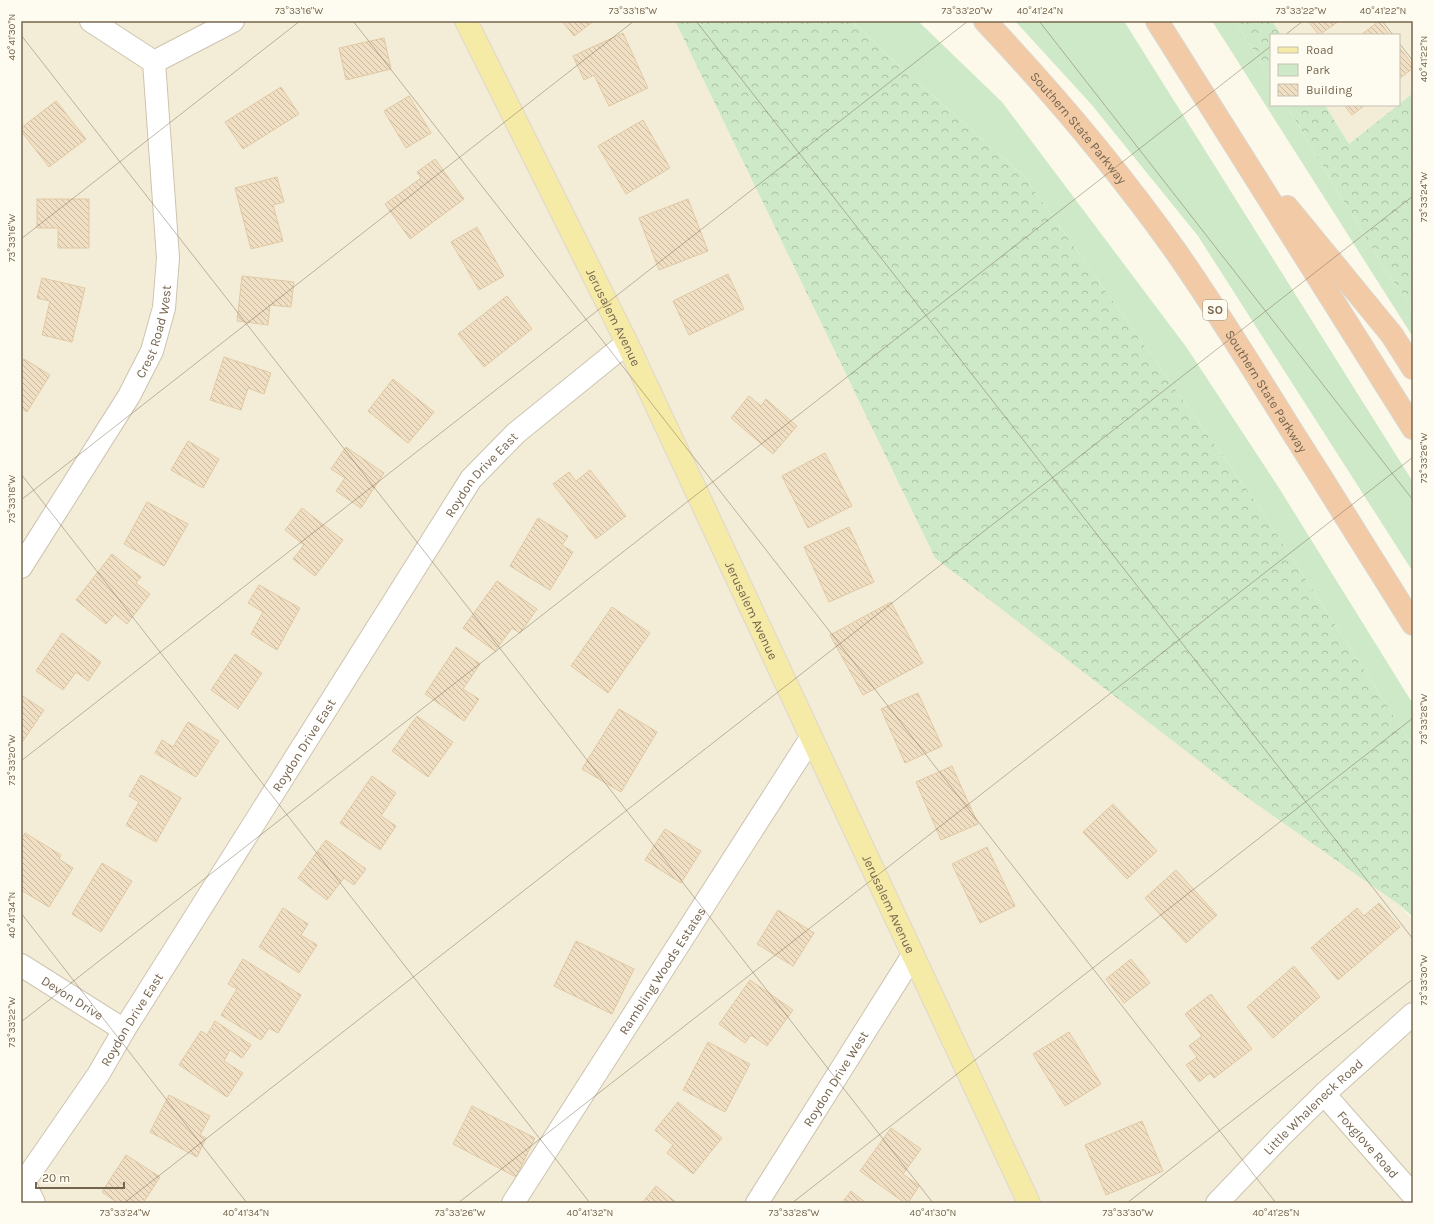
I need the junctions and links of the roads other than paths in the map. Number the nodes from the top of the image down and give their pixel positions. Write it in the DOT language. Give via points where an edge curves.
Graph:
graph roads {
  1 [pos="91,21"];
  2 [pos="233,21"];
  3 [pos="466,21"];
  4 [pos="985,21"];
  5 [pos="1157,21"];
  6 [pos="154,62"];
  7 [pos="1226,131"];
  8 [pos="627,343"];
  9 [pos="1413,368"];
  10 [pos="1413,428"];
  11 [pos="21,567"];
  12 [pos="1413,624"];
  13 [pos="811,738"];
  14 [pos="913,955"];
  15 [pos="21,965"];
  16 [pos="1413,1014"];
  17 [pos="124,1030"];
  18 [pos="1324,1094"];
  19 [pos="22,1182"];
  20 [pos="1413,1194"];
  21 [pos="34,1203"];
  22 [pos="513,1203"];
  23 [pos="757,1203"];
  24 [pos="1029,1203"];
  25 [pos="1216,1203"];
  1 -- 6 [label="street"];
  2 -- 6 [label="street"];
  3 -- 8 [label="main road, Jerusalem Avenue"];
  4 -- 12 [label="highway, Southern State Parkway / SO" via="1077,124 1176,252 1236,342"];
  5 -- 7 [label="highway"];
  6 -- 11 [label="street, Crest Road West" via="168,258 164,308 152,351 130,396"];
  7 -- 9 [label="highway" via="1392,335"];
  7 -- 10 [label="highway"];
  8 -- 13 [label="main road, Jerusalem Avenue"];
  8 -- 17 [label="street, Roydon Drive East" via="516,433 471,480"];
  13 -- 14 [label="main road, Jerusalem Avenue"];
  13 -- 22 [label="street, Rambling Woods Estates"];
  14 -- 23 [label="street, Roydon Drive West"];
  14 -- 24 [label="main road, Jerusalem Avenue"];
  15 -- 17 [label="street, Devon Drive"];
  16 -- 18 [label="street, Little Whaleneck Road"];
  17 -- 19 [label="street, Roydon Drive East" via="98,1075"];
  18 -- 20 [label="street, Foxglove Road"];
  18 -- 25 [label="street, Little Whaleneck Road"];
  19 -- 21 [label="street"];
}
